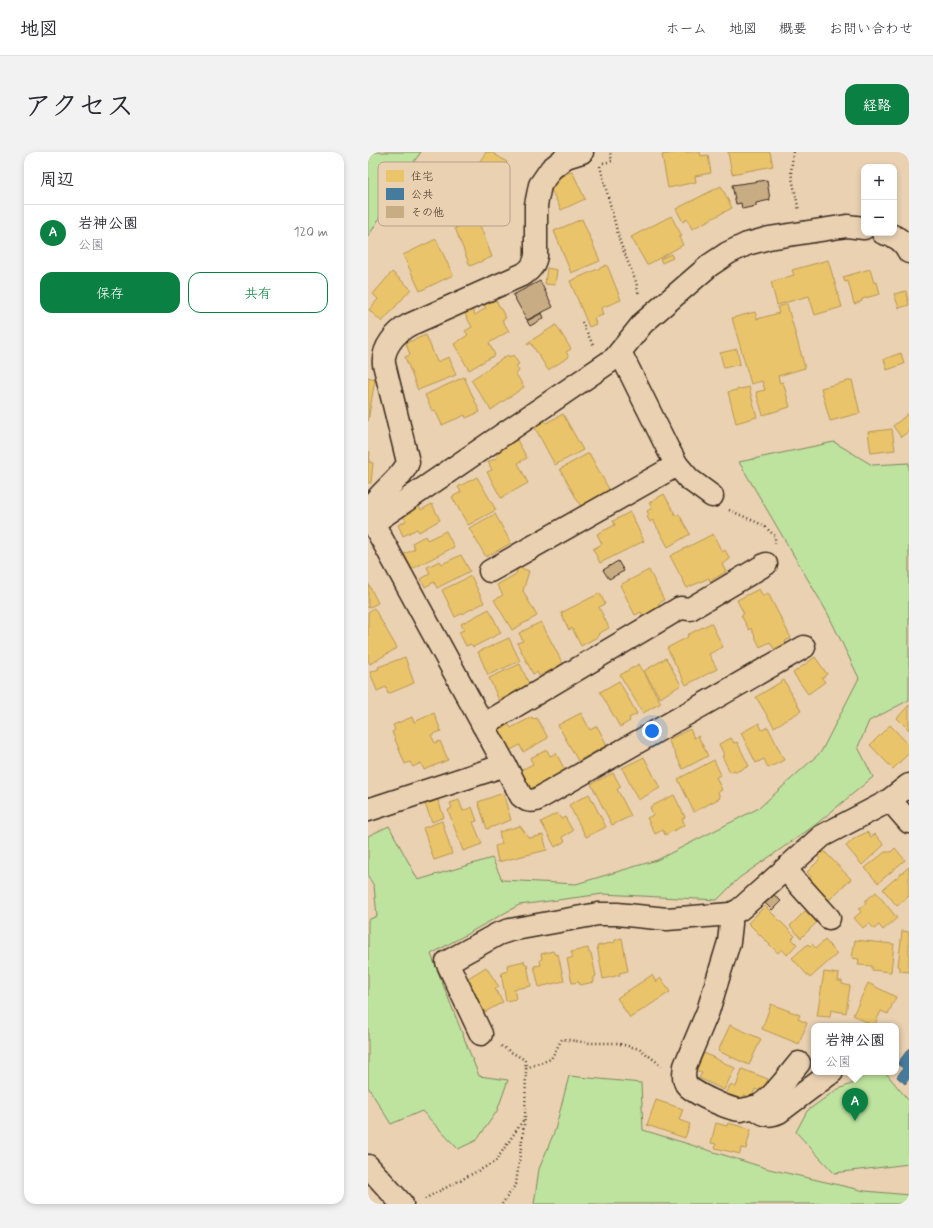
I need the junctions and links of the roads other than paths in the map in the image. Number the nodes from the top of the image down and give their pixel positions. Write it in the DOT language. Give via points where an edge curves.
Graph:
graph roads {
  1 [pos="582,152"];
  2 [pos="861,228"];
  3 [pos="892,236"];
  4 [pos="908,247"];
  5 [pos="620,352"];
  6 [pos="677,465"];
  7 [pos="712,496"];
  8 [pos="370,517"];
  9 [pos="766,564"];
  10 [pos="490,571"];
  11 [pos="804,647"];
  12 [pos="483,725"];
  13 [pos="505,765"];
  14 [pos="909,785"];
  15 [pos="890,800"];
  16 [pos="368,810"];
  17 [pos="909,822"];
  18 [pos="785,869"];
  19 [pos="731,914"];
  20 [pos="829,918"];
  21 [pos="481,1034"];
  22 [pos="799,1063"];
  23 [pos="828,1075"];
  24 [pos="754,1107"];
  25 [pos="368,1166"];
  26 [pos="402,1204"];
  1 -- 8 [label="street" via="566,157 551,169 540,185 536,205 536,256 530,270 409,325 399,332 387,348 383,358 384,364 408,462 405,469 374,501"];
  2 -- 5 [label="street" via="846,226 769,238 728,253 710,265 643,323"];
  3 -- 4 [label="street"];
  5 -- 6 [label="street"];
  5 -- 8 [label="street"];
  6 -- 7 [label="street" via="689,479"];
  6 -- 10 [label="street"];
  8 -- 12 [label="street"];
  9 -- 12 [label="street" via="690,609 680,608"];
  11 -- 13 [label="street" via="536,800 525,800 521,796"];
  12 -- 13 [label="street"];
  13 -- 16 [label="street"];
  14 -- 15 [label="street"];
  15 -- 17 [label="street"];
  15 -- 18 [label="street" via="825,833"];
  18 -- 19 [label="street" via="745,905"];
  18 -- 20 [label="street"];
  19 -- 21 [label="street" via="667,919 598,914 516,928 498,934 447,962"];
  19 -- 24 [label="street" via="727,949 707,1015 685,1066 684,1075 686,1084 723,1106 740,1110"];
  22 -- 24 [label="street" via="771,1096"];
  23 -- 24 [label="street" via="780,1112 766,1115"];
  25 -- 26 [label="street"];
}
